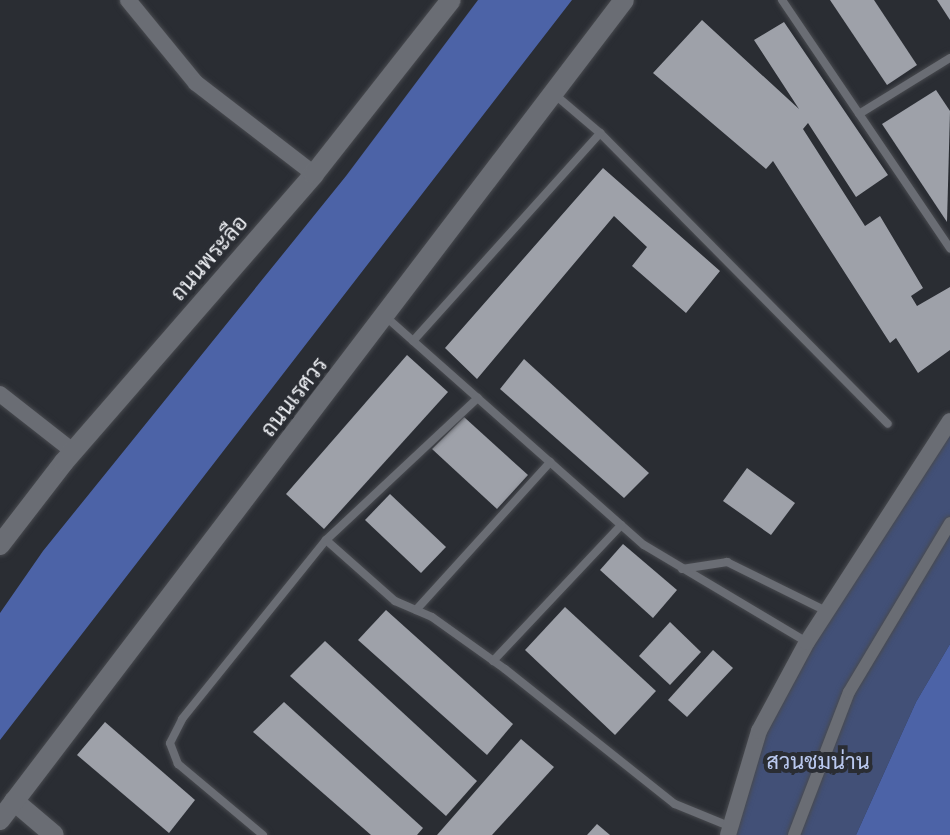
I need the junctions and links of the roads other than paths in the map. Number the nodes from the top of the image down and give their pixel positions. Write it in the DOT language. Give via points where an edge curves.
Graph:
graph roads {
  1 [pos="128,0"];
  2 [pos="451,0"];
  3 [pos="624,0"];
  4 [pos="782,0"];
  5 [pos="950,58"];
  6 [pos="554,93"];
  7 [pos="859,114"];
  8 [pos="600,133"];
  9 [pos="314,174"];
  10 [pos="950,248"];
  11 [pos="386,317"];
  12 [pos="413,341"];
  13 [pos="0,394"];
  14 [pos="478,398"];
  15 [pos="950,421"];
  16 [pos="888,424"];
  17 [pos="74,452"];
  18 [pos="550,462"];
  19 [pos="950,523"];
  20 [pos="621,525"];
  21 [pos="326,540"];
  22 [pos="0,545"];
  23 [pos="681,569"];
  24 [pos="416,610"];
  25 [pos="824,610"];
  26 [pos="807,642"];
  27 [pos="493,661"];
  28 [pos="4,812"];
  29 [pos="728,830"];
  30 [pos="54,835"];
  31 [pos="263,835"];
  32 [pos="794,835"];
  1 -- 9 [label="street" via="196,83"];
  2 -- 9 [label="street, ถนนพระลือ"];
  3 -- 6 [label="street, ถนนเรศวร"];
  4 -- 7 [label="lane"];
  5 -- 7 [label="lane"];
  6 -- 8 [label="lane"];
  6 -- 11 [label="street, ถนนเรศวร"];
  7 -- 10 [label="lane"];
  8 -- 12 [label="lane"];
  8 -- 16 [label="lane"];
  9 -- 17 [label="street, ถนนพระลือ"];
  11 -- 12 [label="lane"];
  11 -- 28 [label="street, ถนนเรศวร"];
  12 -- 14 [label="lane"];
  13 -- 17 [label="street"];
  14 -- 18 [label="lane"];
  14 -- 21 [label="lane"];
  15 -- 25 [label="street"];
  17 -- 22 [label="street, ถนนพระลือ"];
  18 -- 20 [label="lane"];
  18 -- 24 [label="lane"];
  19 -- 32 [label="street" via="849,692"];
  20 -- 23 [label="lane"];
  20 -- 27 [label="lane"];
  21 -- 24 [label="lane" via="395,601"];
  21 -- 31 [label="lane" via="182,719 170,743 178,764"];
  23 -- 25 [label="lane" via="727,562"];
  23 -- 26 [label="lane"];
  24 -- 27 [label="lane"];
  25 -- 26 [label="street"];
  26 -- 29 [label="street" via="759,731"];
  27 -- 29 [label="lane" via="675,804"];
  28 -- 30 [label="street"];
}
